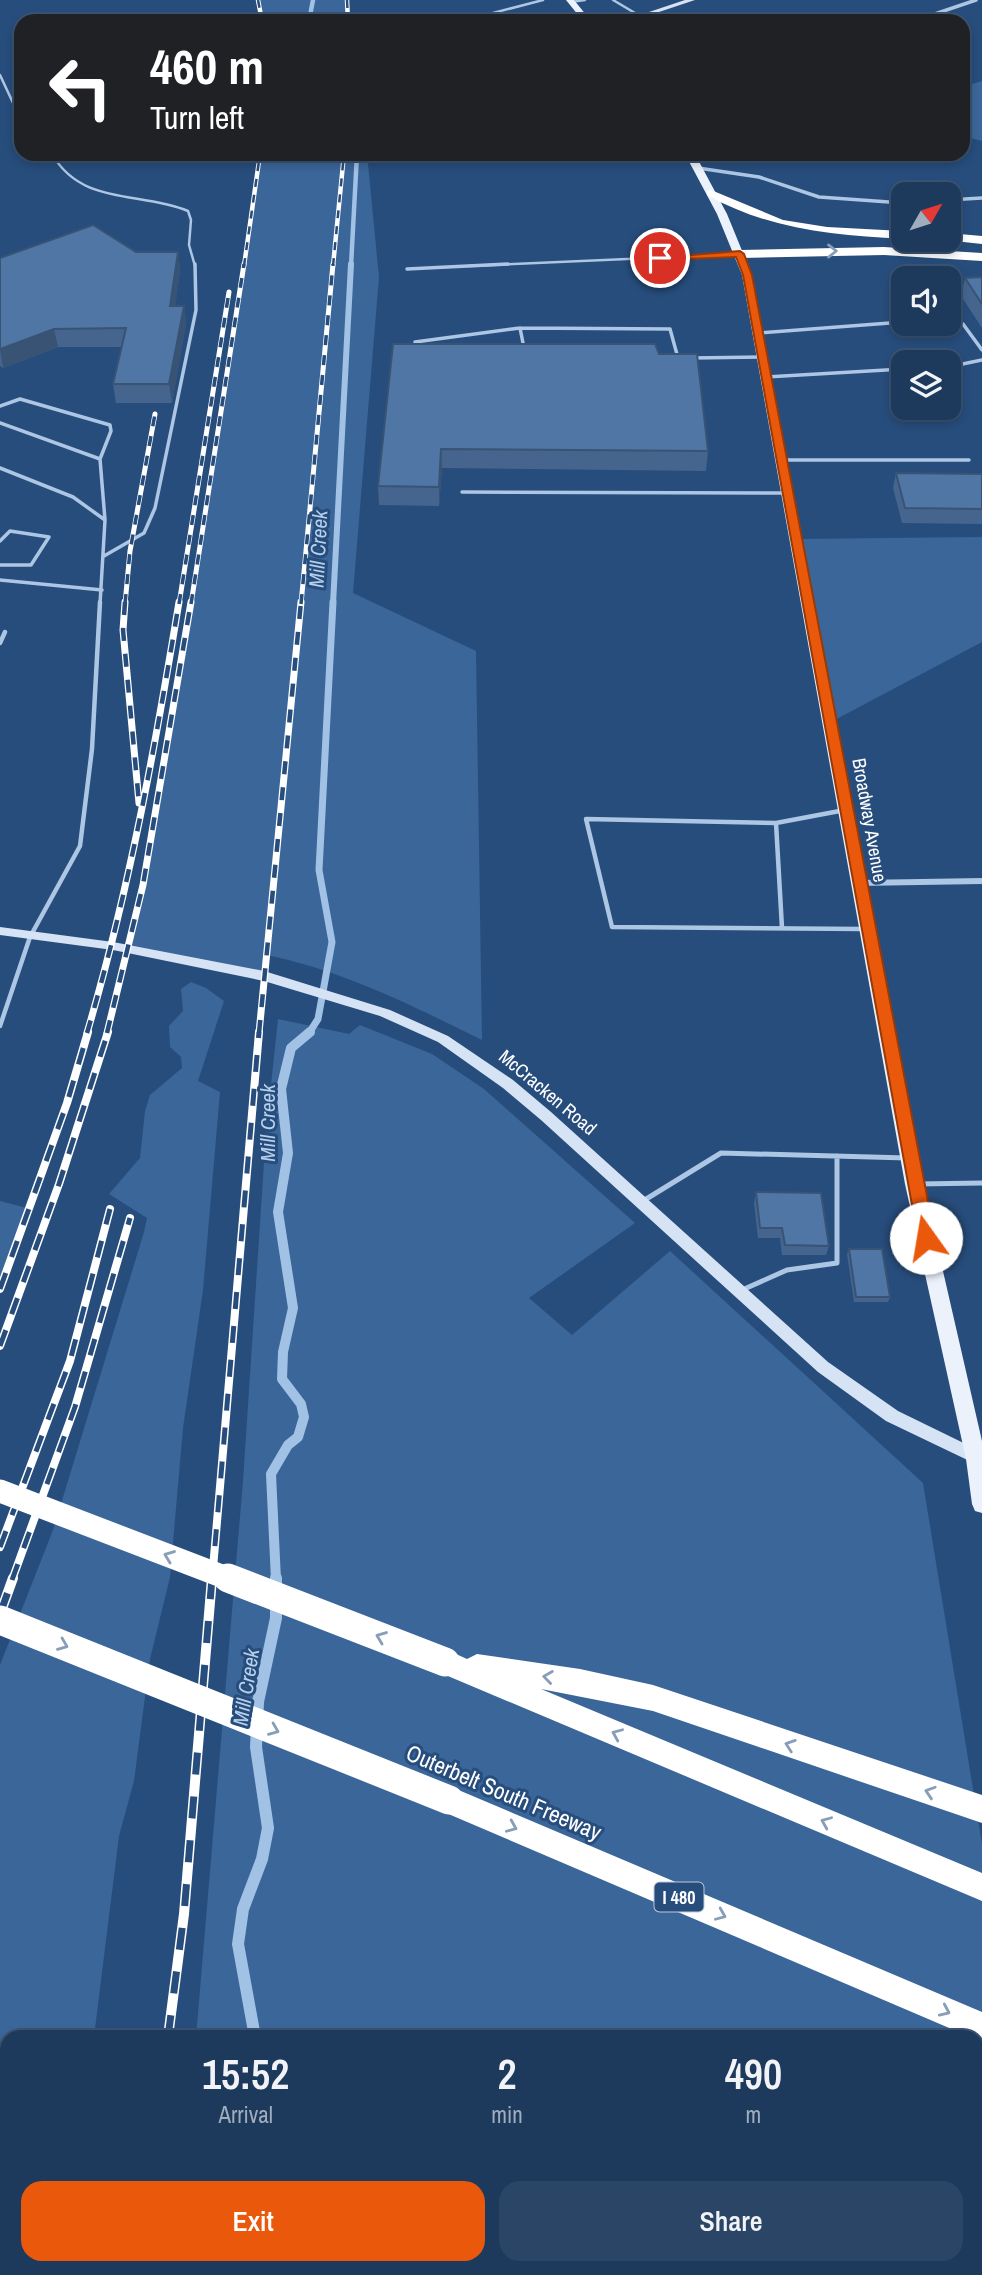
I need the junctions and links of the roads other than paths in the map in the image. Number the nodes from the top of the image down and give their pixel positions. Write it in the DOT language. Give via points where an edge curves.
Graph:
graph roads {
  1 [pos="543,0"];
  2 [pos="585,0"];
  3 [pos="613,0"];
  4 [pos="692,0"];
  5 [pos="976,0"];
  6 [pos="571,1"];
  7 [pos="493,13"];
  8 [pos="637,14"];
  9 [pos="646,14"];
  10 [pos="935,14"];
  11 [pos="0,75"];
  12 [pos="14,105"];
  13 [pos="56,161"];
  14 [pos="694,161"];
  15 [pos="698,167"];
  16 [pos="710,193"];
  17 [pos="982,198"];
  18 [pos="961,199"];
  19 [pos="891,202"];
  20 [pos="891,234"];
  21 [pos="891,236"];
  22 [pos="961,238"];
  23 [pos="982,240"];
  24 [pos="740,254"];
  25 [pos="982,257"];
  26 [pos="407,269"];
  27 [pos="891,323"];
  28 [pos="961,323"];
  29 [pos="520,328"];
  30 [pos="758,333"];
  31 [pos="415,342"];
  32 [pos="982,349"];
  33 [pos="762,357"];
  34 [pos="526,358"];
  35 [pos="982,360"];
  36 [pos="961,366"];
  37 [pos="891,370"];
  38 [pos="766,377"];
  39 [pos="0,407"];
  40 [pos="0,423"];
  41 [pos="100,459"];
  42 [pos="781,460"];
  43 [pos="969,460"];
  44 [pos="0,468"];
  45 [pos="462,492"];
  46 [pos="787,493"];
  47 [pos="105,520"];
  48 [pos="0,541"];
  49 [pos="104,556"];
  50 [pos="0,565"];
  51 [pos="0,580"];
  52 [pos="102,590"];
  53 [pos="5,632"];
  54 [pos="0,643"];
  55 [pos="845,810"];
  56 [pos="776,823"];
  57 [pos="982,881"];
  58 [pos="858,883"];
  59 [pos="782,928"];
  60 [pos="867,929"];
  61 [pos="0,932"];
  62 [pos="30,937"];
  63 [pos="0,1026"];
  64 [pos="837,1156"];
  65 [pos="909,1158"];
  66 [pos="982,1183"];
  67 [pos="914,1184"];
  68 [pos="641,1202"];
  69 [pos="739,1292"];
  70 [pos="979,1459"];
  71 [pos="0,1491"];
  72 [pos="982,1504"];
  73 [pos="0,1620"];
  74 [pos="445,1662"];
  75 [pos="982,1809"];
  76 [pos="982,1887"];
  77 [pos="982,2027"];
  1 -- 7 [label="lane"];
  2 -- 6 [label="lane"];
  3 -- 8 [label="lane"];
  4 -- 9 [label="street"];
  5 -- 10 [label="street"];
  11 -- 12 [label="lane"];
  13 -- 49 [label="lane" via="64,175 78,184 178,205 188,211 191,220 196,310 155,508 144,533"];
  14 -- 15 [label="main road, Broadway Avenue"];
  15 -- 16 [label="main road, Broadway Avenue"];
  15 -- 19 [label="street" via="759,177 819,197"];
  16 -- 20 [label="highway" via="773,223"];
  16 -- 24 [label="main road, Broadway Avenue"];
  17 -- 18 [label="street"];
  21 -- 24 [label="highway" via="816,239"];
  22 -- 23 [label="highway"];
  24 -- 25 [label="highway, one-way" via="884,251"];
  24 -- 26 [label="lane"];
  24 -- 30 [label="main road, Broadway Avenue"];
  27 -- 30 [label="lane"];
  28 -- 32 [label="lane"];
  29 -- 31 [label="lane"];
  29 -- 33 [label="lane" via="670,329 676,358"];
  29 -- 34 [label="lane"];
  30 -- 33 [label="main road, Broadway Avenue"];
  33 -- 38 [label="main road, Broadway Avenue"];
  35 -- 36 [label="lane"];
  37 -- 38 [label="lane"];
  38 -- 42 [label="main road, Broadway Avenue"];
  39 -- 41 [label="lane" via="20,399 110,425"];
  40 -- 41 [label="lane"];
  41 -- 47 [label="lane"];
  42 -- 43 [label="lane"];
  42 -- 46 [label="main road, Broadway Avenue"];
  44 -- 47 [label="lane" via="73,497"];
  45 -- 46 [label="lane"];
  46 -- 55 [label="main road, Broadway Avenue"];
  47 -- 49 [label="lane"];
  48 -- 50 [label="lane" via="10,531 49,537 31,565"];
  49 -- 52 [label="lane"];
  51 -- 52 [label="lane"];
  52 -- 62 [label="lane" via="92,749 80,846"];
  53 -- 54 [label="lane"];
  55 -- 56 [label="lane"];
  55 -- 58 [label="main road, Broadway Avenue"];
  56 -- 59 [label="lane"];
  56 -- 59 [label="lane" via="586,819 612,927"];
  57 -- 58 [label="street"];
  58 -- 60 [label="main road, Broadway Avenue"];
  59 -- 60 [label="lane"];
  60 -- 65 [label="main road, Broadway Avenue"];
  61 -- 62 [label="street, McCracken Road"];
  62 -- 63 [label="lane"];
  62 -- 68 [label="street, McCracken Road" via="113,946 280,982 363,1005 443,1039 546,1116"];
  64 -- 65 [label="lane"];
  64 -- 68 [label="lane" via="721,1153"];
  64 -- 69 [label="lane" via="837,1263 787,1270"];
  65 -- 67 [label="main road, Broadway Avenue"];
  66 -- 67 [label="lane"];
  67 -- 70 [label="main road, Broadway Avenue"];
  68 -- 69 [label="street, McCracken Road"];
  69 -- 70 [label="street, McCracken Road" via="857,1393 930,1437"];
  70 -- 72 [label="main road, Broadway Avenue"];
  74 -- 71 [label="highway, one-way, bridge"];
  73 -- 77 [label="highway, Outerbelt South Freeway / I 480, one-way, bridge" via="449,1800"];
  75 -- 74 [label="highway, one-way" via="653,1698"];
  76 -- 74 [label="highway, one-way"];
}
